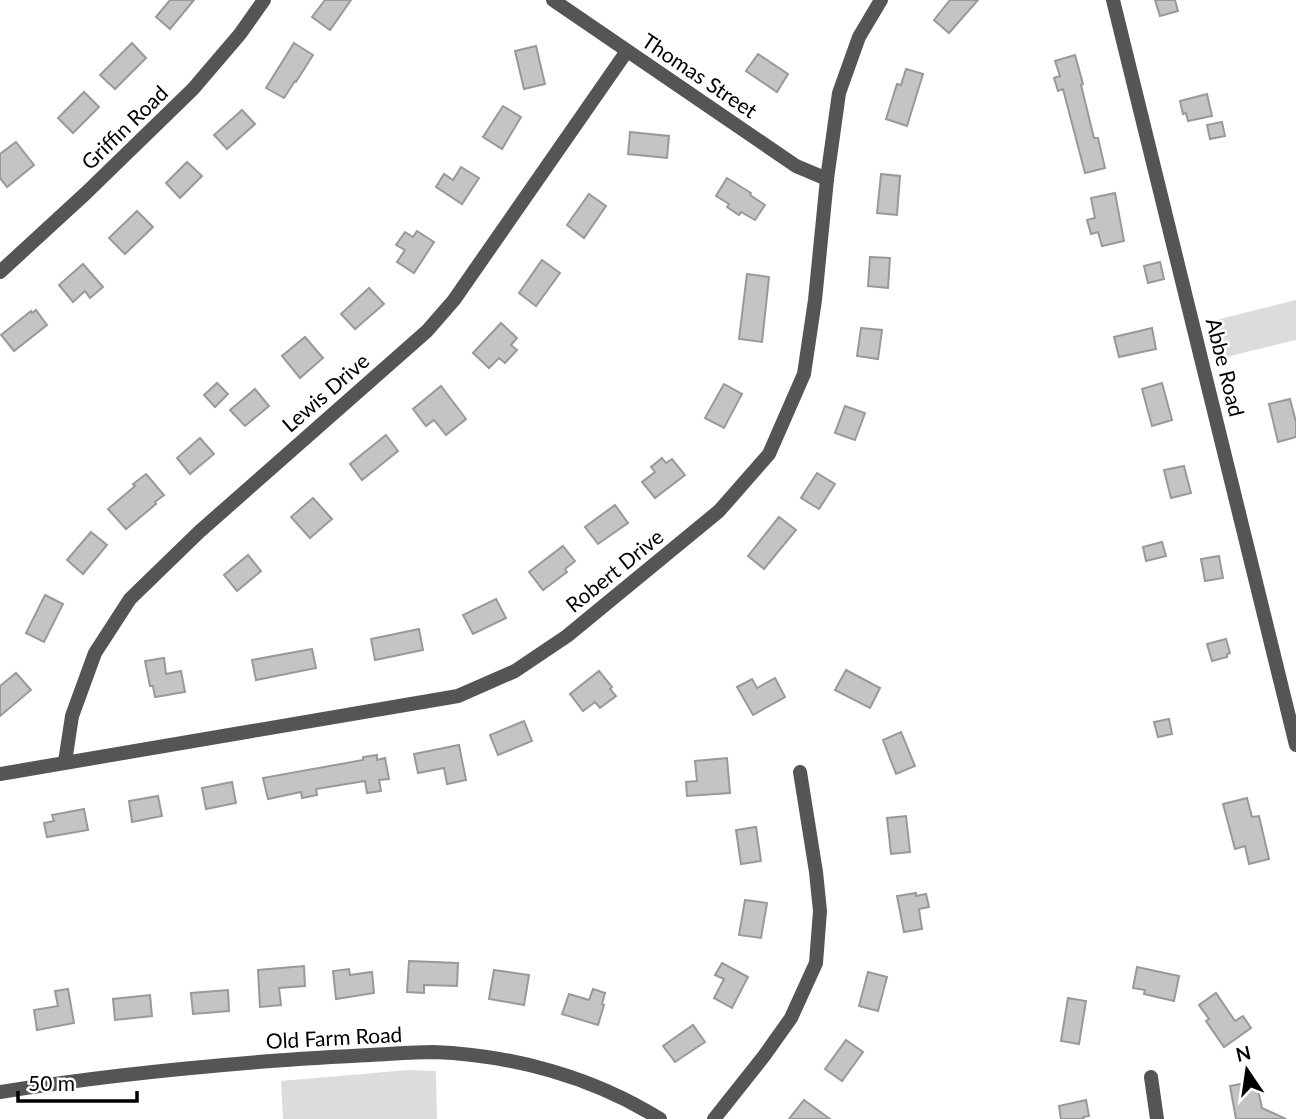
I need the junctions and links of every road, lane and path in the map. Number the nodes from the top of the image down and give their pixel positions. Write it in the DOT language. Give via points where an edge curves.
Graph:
graph roads {
  1 [pos="264,0"];
  2 [pos="552,0"];
  3 [pos="880,0"];
  4 [pos="1112,0"];
  5 [pos="627,51"];
  6 [pos="827,179"];
  7 [pos="0,272"];
  8 [pos="1296,745"];
  9 [pos="65,762"];
  10 [pos="800,772"];
  11 [pos="0,774"];
  12 [pos="1151,1077"];
  13 [pos="0,1092"];
  14 [pos="660,1119"];
  15 [pos="714,1119"];
  16 [pos="1157,1119"];
  1 -- 7 [label="street, Griffin Road" via="193,89"];
  2 -- 5 [label="street, Thomas Street"];
  3 -- 6 [label="street, Robert Drive" via="859,37 839,93"];
  4 -- 8 [label="street, Abbe Road"];
  5 -- 6 [label="street, Thomas Street" via="796,166"];
  5 -- 9 [label="street, Lewis Drive" via="454,300 427,331 198,532 130,599 95,653 72,716"];
  6 -- 9 [label="street, Robert Drive" via="804,374 769,454 719,510 567,636 515,671 458,696"];
  9 -- 11 [label="street, Robert Drive"];
  10 -- 15 [label="street" via="819,898 816,963 791,1018"];
  12 -- 16 [label="street"];
  13 -- 14 [label="street, Old Farm Road" via="164,1069 433,1052 542,1067 597,1087"];
}
